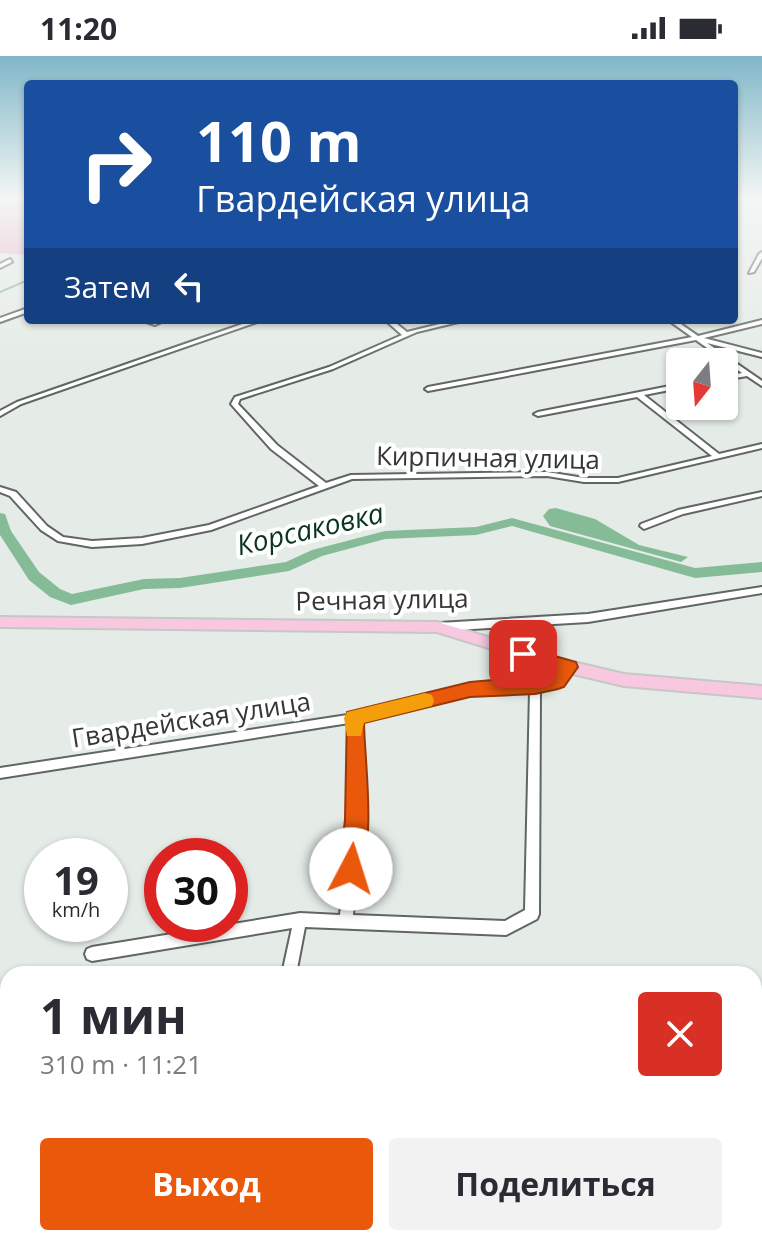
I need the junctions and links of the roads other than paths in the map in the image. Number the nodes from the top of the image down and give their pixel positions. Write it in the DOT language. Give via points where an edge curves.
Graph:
graph roads {
  1 [pos="762,254"];
  2 [pos="10,261"];
  3 [pos="0,266"];
  4 [pos="751,272"];
  5 [pos="24,311"];
  6 [pos="0,320"];
  7 [pos="762,322"];
  8 [pos="248,324"];
  9 [pos="393,324"];
  10 [pos="449,324"];
  11 [pos="677,324"];
  12 [pos="406,335"];
  13 [pos="698,338"];
  14 [pos="762,355"];
  15 [pos="748,374"];
  16 [pos="738,376"];
  17 [pos="762,384"];
  18 [pos="428,389"];
  19 [pos="666,389"];
  20 [pos="638,394"];
  21 [pos="0,414"];
  22 [pos="538,414"];
  23 [pos="762,446"];
  24 [pos="718,457"];
  25 [pos="324,486"];
  26 [pos="0,489"];
  27 [pos="762,494"];
  28 [pos="644,526"];
  29 [pos="762,590"];
  30 [pos="0,622"];
  31 [pos="437,627"];
  32 [pos="569,667"];
  33 [pos="535,687"];
  34 [pos="762,692"];
  35 [pos="354,718"];
  36 [pos="0,773"];
  37 [pos="346,919"];
  38 [pos="300,920"];
  39 [pos="92,954"];
  40 [pos="291,966"];
  1 -- 4 [label="street"];
  2 -- 3 [label="street"];
  5 -- 6 [label="street"];
  7 -- 13 [label="street"];
  8 -- 21 [label="street"];
  9 -- 12 [label="street"];
  10 -- 12 [label="street"];
  11 -- 13 [label="street"];
  12 -- 25 [label="street" via="331,368 244,393 234,404 274,447"];
  13 -- 14 [label="street"];
  13 -- 15 [label="street"];
  13 -- 18 [label="street"];
  15 -- 16 [label="street"];
  15 -- 17 [label="street"];
  19 -- 20 [label="street"];
  20 -- 22 [label="street"];
  20 -- 24 [label="street"];
  23 -- 24 [label="street, Кирпичная улица"];
  24 -- 25 [label="street, Кирпичная улица" via="618,480 547,474 426,475 351,477"];
  25 -- 26 [label="street, Кирпичная улица" via="211,527 142,541 92,544 61,539 13,494"];
  27 -- 28 [label="street"];
  29 -- 31 [label="street, Речная улица" via="588,618"];
  30 -- 31 [label="main road, Речная улица"];
  31 -- 32 [label="main road"];
  32 -- 33 [label="street, Гвардейская улица" via="558,681"];
  32 -- 34 [label="main road" via="624,680"];
  33 -- 35 [label="street, Гвардейская улица" via="470,690"];
  33 -- 37 [label="street" via="532,914 506,928"];
  35 -- 36 [label="street, Гвардейская улица"];
  35 -- 37 [label="street" via="356,819"];
  37 -- 38 [label="street"];
  38 -- 39 [label="street"];
  38 -- 40 [label="street"];
}
